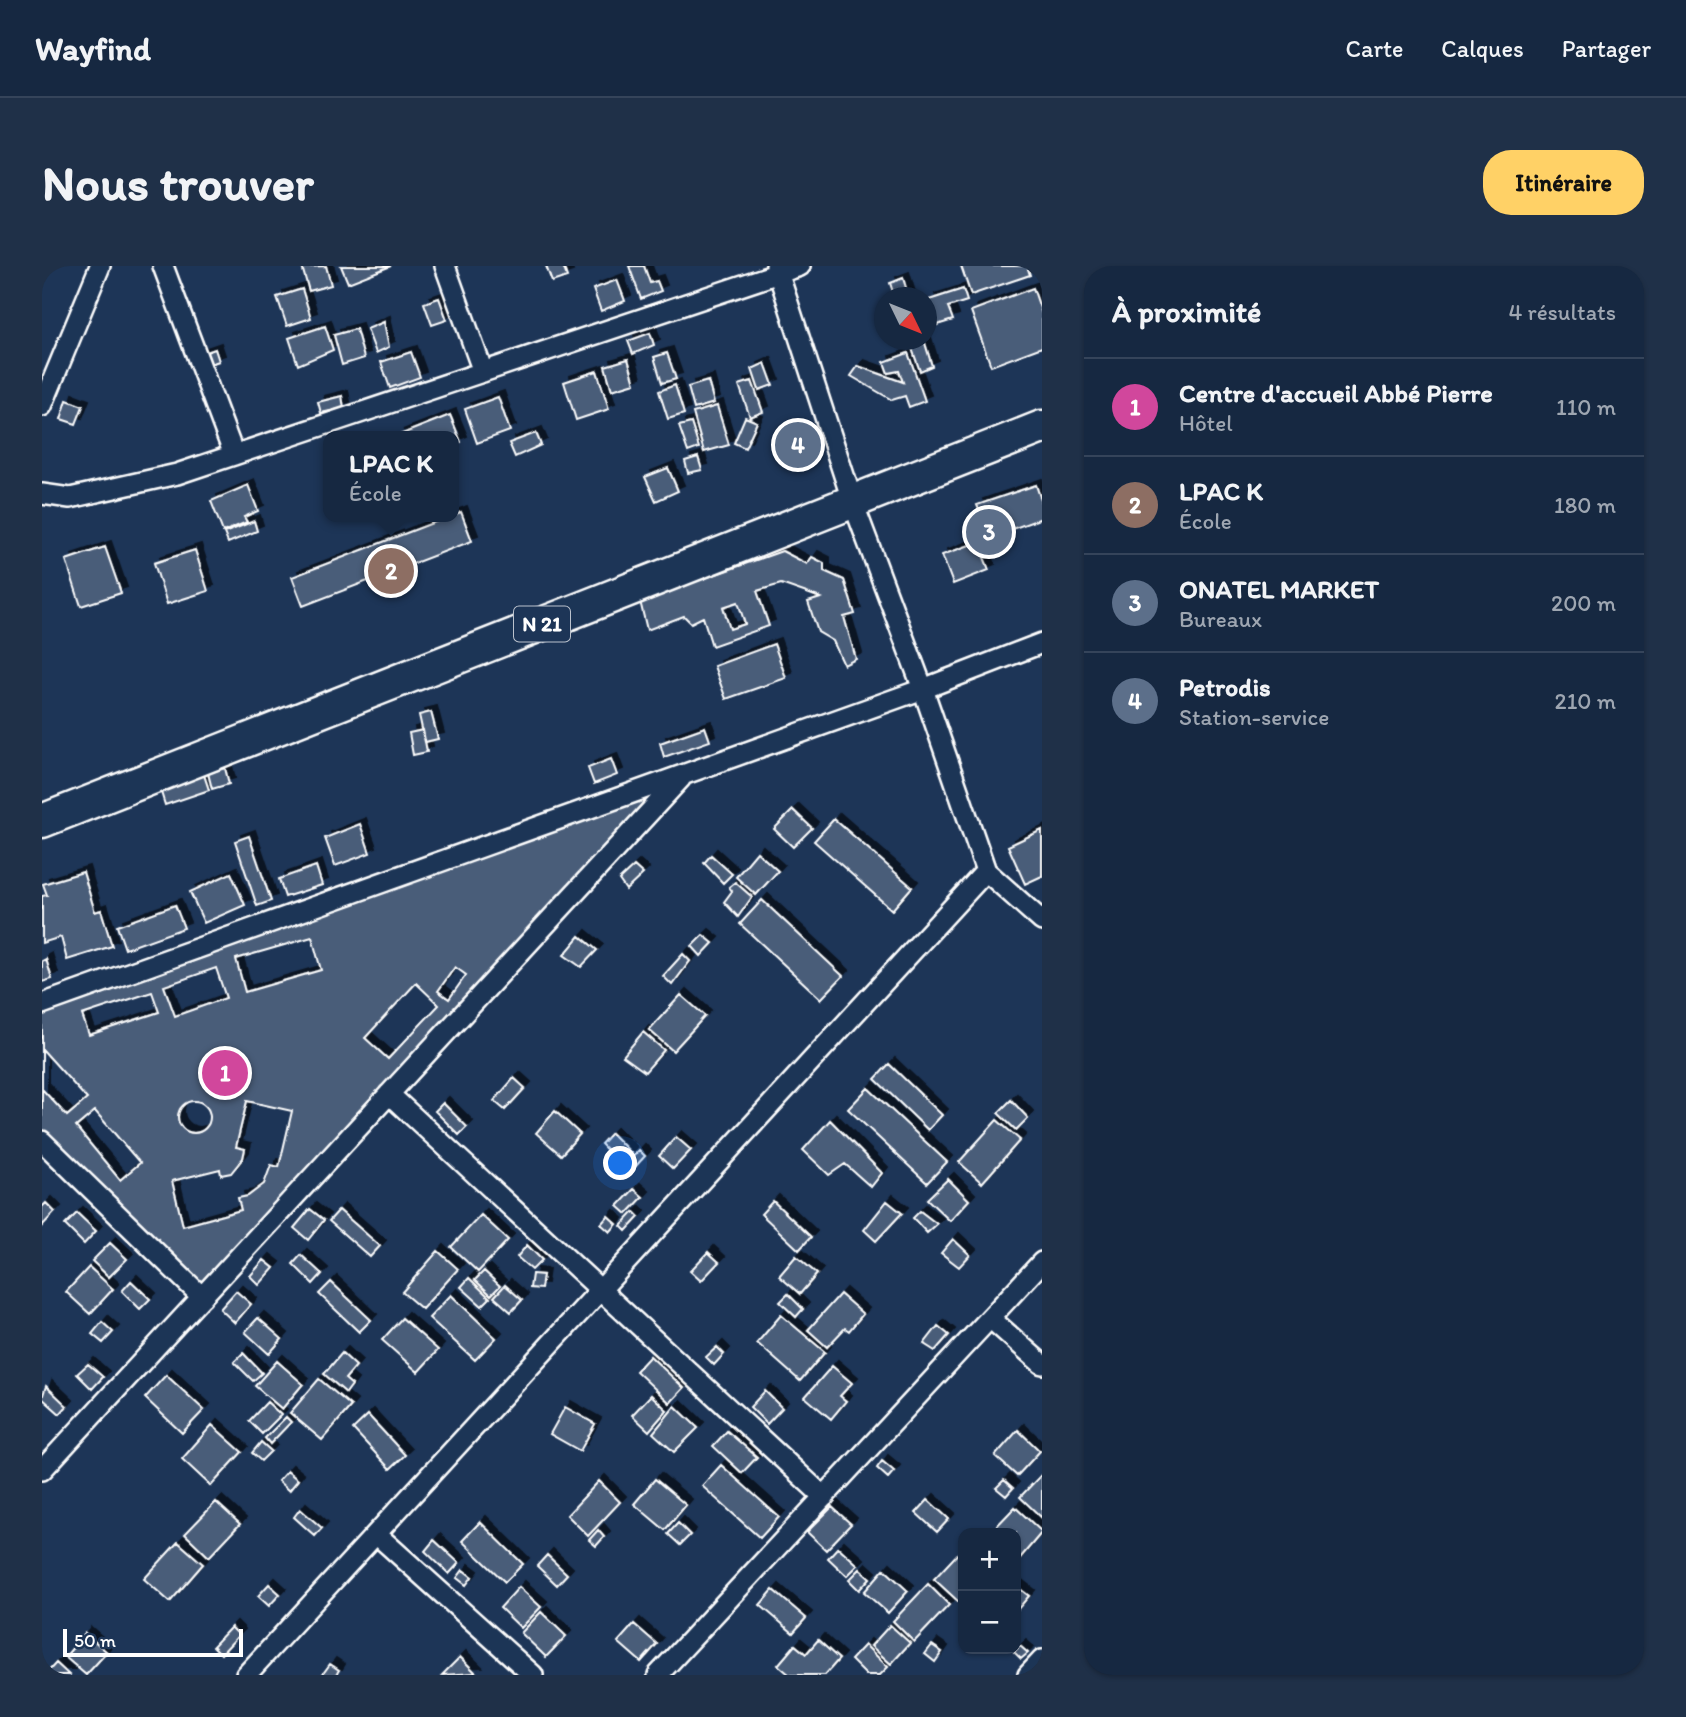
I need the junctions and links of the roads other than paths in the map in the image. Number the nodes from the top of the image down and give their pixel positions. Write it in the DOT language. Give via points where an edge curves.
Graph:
graph roads {
  1 [pos="100,266"];
  2 [pos="163,266"];
  3 [pos="445,266"];
  4 [pos="800,266"];
  5 [pos="777,270"];
  6 [pos="483,372"];
  7 [pos="42,406"];
  8 [pos="1042,427"];
  9 [pos="234,456"];
  10 [pos="42,494"];
  11 [pos="852,500"];
  12 [pos="1042,643"];
  13 [pos="923,689"];
  14 [pos="684,775"];
  15 [pos="42,821"];
  16 [pos="986,871"];
  17 [pos="1042,921"];
  18 [pos="42,1004"];
  19 [pos="389,1094"];
  20 [pos="42,1141"];
  21 [pos="1042,1262"];
  22 [pos="601,1290"];
  23 [pos="202,1297"];
  24 [pos="990,1318"];
  25 [pos="1042,1364"];
  26 [pos="42,1470"];
  27 [pos="824,1497"];
  28 [pos="376,1534"];
  29 [pos="1042,1660"];
  30 [pos="246,1675"];
  31 [pos="533,1675"];
  32 [pos="658,1675"];
  33 [pos="1028,1675"];
  1 -- 7 [label="street"];
  2 -- 9 [label="street"];
  3 -- 6 [label="street"];
  4 -- 5 [label="street"];
  5 -- 6 [label="street"];
  5 -- 11 [label="street"];
  6 -- 9 [label="street"];
  8 -- 11 [label="main road, N 21"];
  9 -- 10 [label="street" via="70,498"];
  11 -- 13 [label="street"];
  11 -- 15 [label="main road, N 21"];
  12 -- 13 [label="street"];
  13 -- 14 [label="street"];
  13 -- 16 [label="street"];
  14 -- 18 [label="street"];
  14 -- 19 [label="street"];
  16 -- 17 [label="street"];
  16 -- 22 [label="street"];
  19 -- 22 [label="street"];
  19 -- 23 [label="street"];
  20 -- 23 [label="street"];
  21 -- 24 [label="street"];
  22 -- 27 [label="street"];
  22 -- 28 [label="street"];
  23 -- 26 [label="street"];
  24 -- 25 [label="street"];
  24 -- 27 [label="street"];
  27 -- 32 [label="street"];
  28 -- 30 [label="street"];
  28 -- 31 [label="street"];
  29 -- 33 [label="street"];
}
